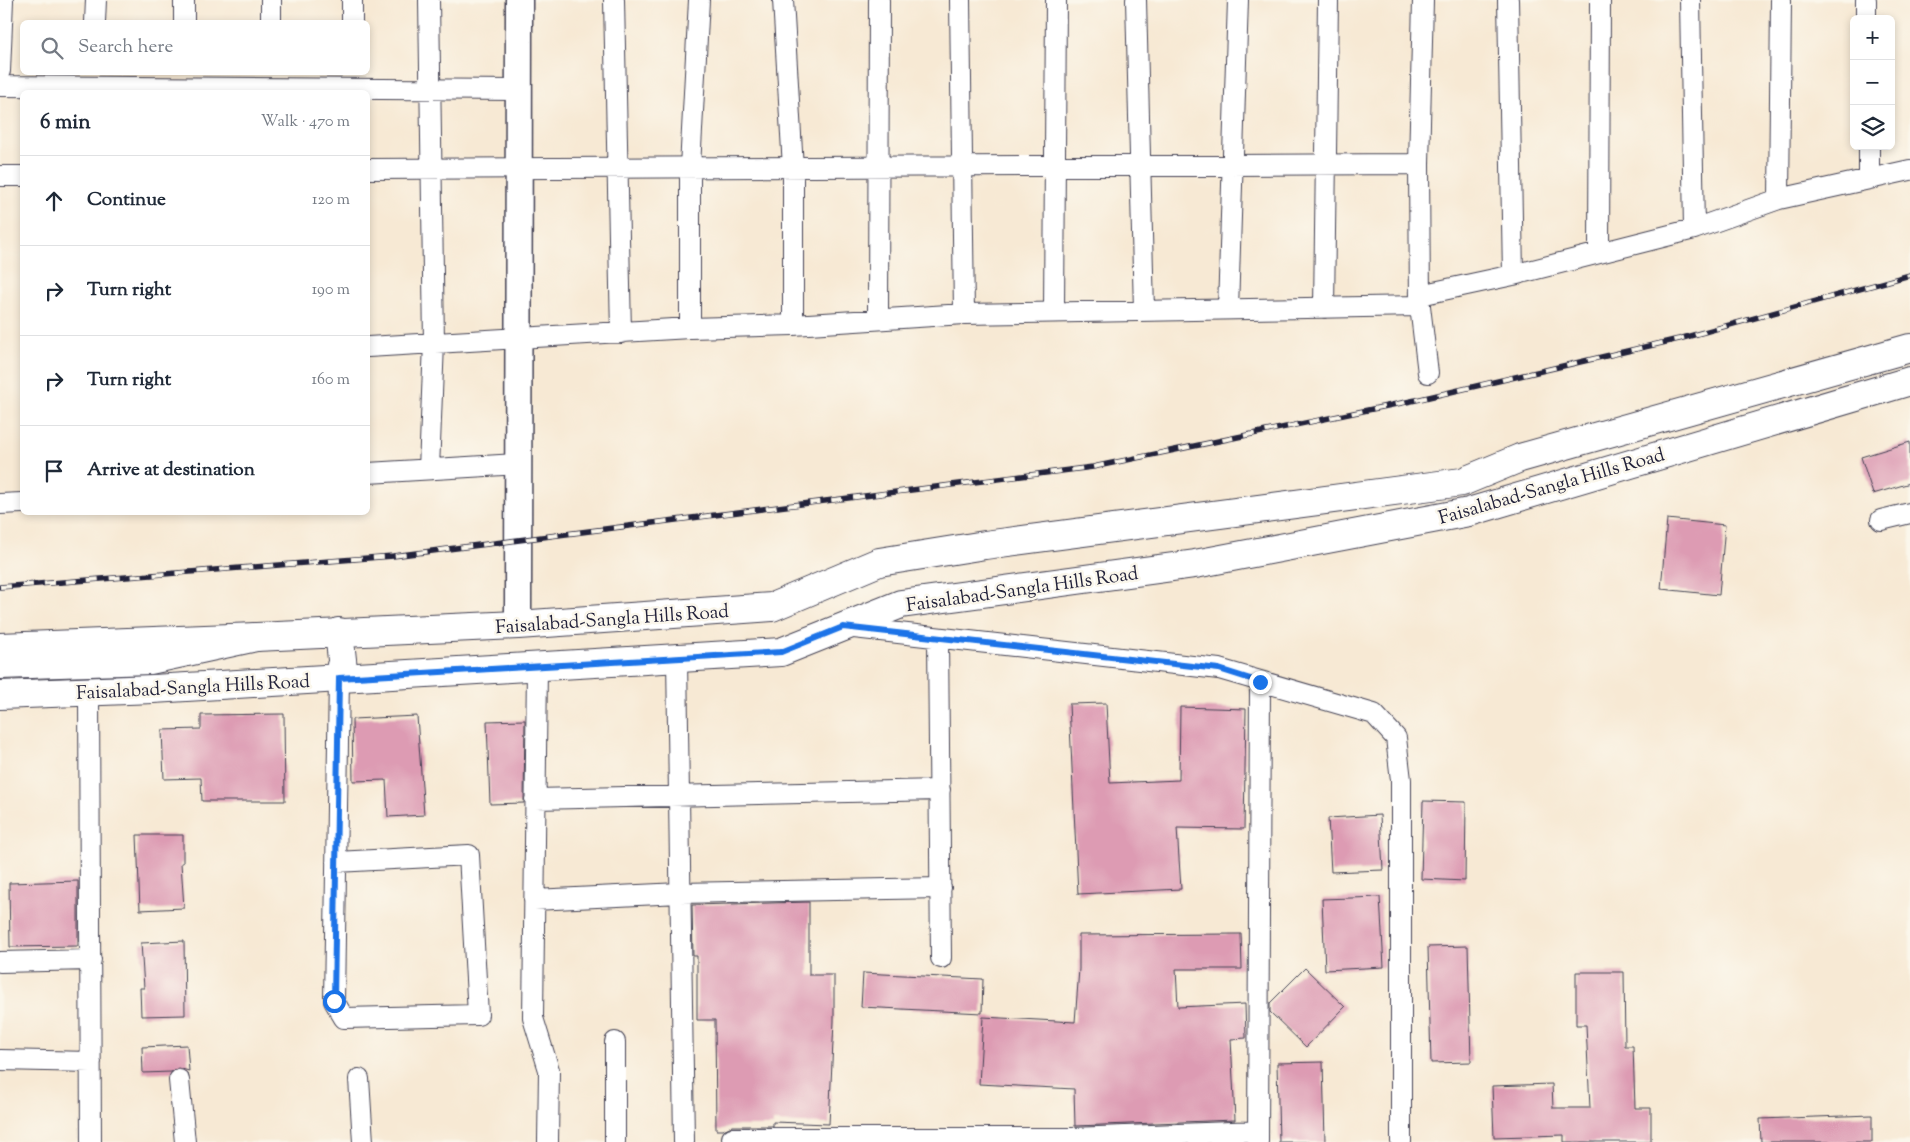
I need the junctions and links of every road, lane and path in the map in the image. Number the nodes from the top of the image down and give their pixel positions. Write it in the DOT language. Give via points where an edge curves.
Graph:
graph roads {
  1 [pos="3,0"];
  2 [pos="96,0"];
  3 [pos="184,0"];
  4 [pos="271,0"];
  5 [pos="352,0"];
  6 [pos="429,0"];
  7 [pos="519,0"];
  8 [pos="614,0"];
  9 [pos="699,0"];
  10 [pos="783,0"];
  11 [pos="879,0"];
  12 [pos="960,0"];
  13 [pos="1056,0"];
  14 [pos="1136,0"];
  15 [pos="1238,0"];
  16 [pos="1328,0"];
  17 [pos="1423,0"];
  18 [pos="1508,0"];
  19 [pos="1600,0"];
  20 [pos="1690,0"];
  21 [pos="1781,0"];
  22 [pos="1866,0"];
  23 [pos="1866,15"];
  24 [pos="95,20"];
  25 [pos="184,20"];
  26 [pos="271,20"];
  27 [pos="352,20"];
  28 [pos="0,71"];
  29 [pos="93,84"];
  30 [pos="184,84"];
  31 [pos="271,84"];
  32 [pos="351,85"];
  33 [pos="0,86"];
  34 [pos="430,90"];
  35 [pos="519,90"];
  36 [pos="1869,150"];
  37 [pos="1419,164"];
  38 [pos="1233,165"];
  39 [pos="1326,165"];
  40 [pos="1140,166"];
  41 [pos="690,167"];
  42 [pos="878,167"];
  43 [pos="962,167"];
  44 [pos="1055,167"];
  45 [pos="518,168"];
  46 [pos="618,168"];
  47 [pos="793,168"];
  48 [pos="370,169"];
  49 [pos="431,169"];
  50 [pos="1910,170"];
  51 [pos="0,176"];
  52 [pos="20,176"];
  53 [pos="1869,179"];
  54 [pos="1779,199"];
  55 [pos="1694,229"];
  56 [pos="1599,252"];
  57 [pos="1513,274"];
  58 [pos="1420,301"];
  59 [pos="1324,308"];
  60 [pos="1228,309"];
  61 [pos="1144,311"];
  62 [pos="1054,312"];
  63 [pos="964,314"];
  64 [pos="878,319"];
  65 [pos="793,324"];
  66 [pos="690,328"];
  67 [pos="621,333"];
  68 [pos="518,338"];
  69 [pos="434,343"];
  70 [pos="370,347"];
  71 [pos="1910,348"];
  72 [pos="1428,372"];
  73 [pos="1910,381"];
  74 [pos="518,464"];
  75 [pos="429,469"];
  76 [pos="370,473"];
  77 [pos="20,503"];
  78 [pos="0,504"];
  79 [pos="1910,513"];
  80 [pos="1881,520"];
  81 [pos="629,617"];
  82 [pos="518,625"];
  83 [pos="843,627"];
  84 [pos="336,633"];
  85 [pos="256,637"];
  86 [pos="938,638"];
  87 [pos="0,647"];
  88 [pos="677,658"];
  89 [pos="630,661"];
  90 [pos="0,665"];
  91 [pos="537,667"];
  92 [pos="341,678"];
  93 [pos="1260,682"];
  94 [pos="89,692"];
  95 [pos="0,695"];
  96 [pos="940,790"];
  97 [pos="679,795"];
  98 [pos="535,799"];
  99 [pos="336,862"];
  100 [pos="941,888"];
  101 [pos="680,893"];
  102 [pos="534,900"];
  103 [pos="941,958"];
  104 [pos="91,960"];
  105 [pos="0,962"];
  106 [pos="615,1042"];
  107 [pos="0,1060"];
  108 [pos="91,1062"];
  109 [pos="359,1079"];
  110 [pos="180,1080"];
  111 [pos="1258,1136"];
  112 [pos="732,1138"];
  113 [pos="1072,1140"];
  114 [pos="74,1142"];
  115 [pos="91,1142"];
  116 [pos="185,1142"];
  117 [pos="363,1142"];
  118 [pos="548,1142"];
  119 [pos="615,1142"];
  120 [pos="684,1142"];
  121 [pos="1401,1142"];
  1 -- 28 [label="street"];
  2 -- 24 [label="street"];
  3 -- 25 [label="street"];
  4 -- 26 [label="street"];
  5 -- 27 [label="street"];
  6 -- 34 [label="street"];
  7 -- 35 [label="street"];
  8 -- 46 [label="street"];
  9 -- 41 [label="street"];
  10 -- 47 [label="street"];
  11 -- 42 [label="street"];
  12 -- 43 [label="street"];
  13 -- 44 [label="street"];
  14 -- 40 [label="street"];
  15 -- 38 [label="street"];
  16 -- 39 [label="street"];
  17 -- 37 [label="street"];
  18 -- 57 [label="street"];
  19 -- 56 [label="street"];
  20 -- 55 [label="street"];
  21 -- 54 [label="street"];
  22 -- 23 [label="street"];
  29 -- 30 [label="street"];
  29 -- 33 [label="street"];
  30 -- 31 [label="street"];
  31 -- 32 [label="street"];
  32 -- 34 [label="street"];
  34 -- 35 [label="street"];
  34 -- 49 [label="street"];
  35 -- 45 [label="street"];
  36 -- 53 [label="street"];
  37 -- 39 [label="street"];
  37 -- 58 [label="street"];
  38 -- 39 [label="street"];
  38 -- 40 [label="street"];
  38 -- 60 [label="street"];
  39 -- 59 [label="street"];
  40 -- 44 [label="street"];
  40 -- 61 [label="street"];
  41 -- 46 [label="street"];
  41 -- 47 [label="street"];
  41 -- 66 [label="street"];
  42 -- 43 [label="street"];
  42 -- 47 [label="street"];
  42 -- 64 [label="street"];
  43 -- 44 [label="street"];
  43 -- 63 [label="street"];
  44 -- 62 [label="street"];
  45 -- 46 [label="street"];
  45 -- 49 [label="street"];
  45 -- 68 [label="street"];
  46 -- 67 [label="street"];
  47 -- 65 [label="street"];
  48 -- 49 [label="street"];
  49 -- 69 [label="street"];
  50 -- 53 [label="street"];
  51 -- 52 [label="street"];
  53 -- 54 [label="street"];
  54 -- 55 [label="street"];
  55 -- 56 [label="street"];
  56 -- 57 [label="street"];
  57 -- 58 [label="street"];
  58 -- 59 [label="street"];
  58 -- 72 [label="street"];
  59 -- 60 [label="street"];
  60 -- 61 [label="street"];
  61 -- 62 [label="street"];
  62 -- 63 [label="street"];
  63 -- 64 [label="street"];
  64 -- 65 [label="street"];
  65 -- 66 [label="street"];
  66 -- 67 [label="street"];
  67 -- 68 [label="street"];
  68 -- 69 [label="street"];
  68 -- 74 [label="street"];
  69 -- 70 [label="street"];
  69 -- 75 [label="street"];
  71 -- 81 [label="main road, Faisalabad-Sangla Hills Road" via="1520,458 1462,482 879,562 772,607"];
  73 -- 83 [label="main road, Faisalabad-Sangla Hills Road" via="1469,512 1195,564 901,604"];
  74 -- 75 [label="street"];
  74 -- 82 [label="street"];
  75 -- 76 [label="street"];
  77 -- 78 [label="street"];
  79 -- 80 [label="street"];
  81 -- 82 [label="main road, Faisalabad-Sangla Hills Road"];
  81 -- 89 [label="main road"];
  82 -- 84 [label="main road, Faisalabad-Sangla Hills Road"];
  83 -- 86 [label="street"];
  83 -- 88 [label="main road, Faisalabad-Sangla Hills Road" via="781,652"];
  84 -- 85 [label="main road, Faisalabad-Sangla Hills Road"];
  84 -- 92 [label="main road"];
  85 -- 87 [label="main road, Faisalabad-Sangla Hills Road"];
  85 -- 90 [label="main road" via="150,660"];
  86 -- 93 [label="street" via="1219,669"];
  86 -- 96 [label="street"];
  88 -- 89 [label="main road, Faisalabad-Sangla Hills Road"];
  88 -- 97 [label="street"];
  89 -- 91 [label="main road, Faisalabad-Sangla Hills Road"];
  91 -- 92 [label="main road, Faisalabad-Sangla Hills Road"];
  91 -- 98 [label="street"];
  92 -- 94 [label="main road, Faisalabad-Sangla Hills Road"];
  92 -- 99 [label="street"];
  93 -- 111 [label="street"];
  93 -- 121 [label="street" via="1374,714 1396,738 1402,780"];
  94 -- 95 [label="main road, Faisalabad-Sangla Hills Road"];
  94 -- 104 [label="street"];
  96 -- 97 [label="street"];
  96 -- 100 [label="street"];
  97 -- 98 [label="street"];
  97 -- 101 [label="street"];
  98 -- 102 [label="street"];
  99 -- 99 [label="street" via="334,1001 344,1018 478,1015 468,855"];
  100 -- 101 [label="street"];
  100 -- 103 [label="street"];
  101 -- 102 [label="street"];
  101 -- 120 [label="street"];
  102 -- 118 [label="street" via="533,1018 549,1070"];
  104 -- 105 [label="street"];
  104 -- 108 [label="street"];
  106 -- 119 [label="street"];
  107 -- 108 [label="street"];
  108 -- 115 [label="street"];
  109 -- 117 [label="street"];
  110 -- 116 [label="street"];
  111 -- 113 [label="street"];
  112 -- 113 [label="street"];
  114 -- 115 [label="street"];
}
